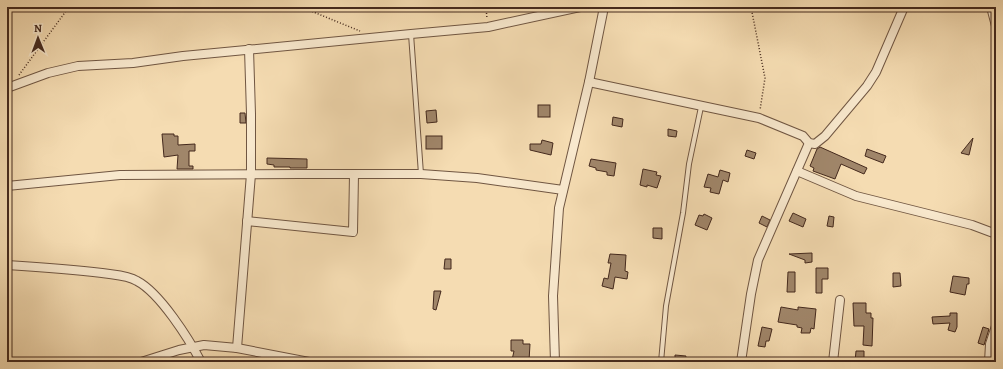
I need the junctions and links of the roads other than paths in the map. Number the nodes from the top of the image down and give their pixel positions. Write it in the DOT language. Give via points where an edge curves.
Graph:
graph roads {
  1 [pos="580,7"];
  2 [pos="604,7"];
  3 [pos="904,7"];
  4 [pos="992,7"];
  5 [pos="996,8"];
  6 [pos="996,26"];
  7 [pos="411,34"];
  8 [pos="249,50"];
  9 [pos="589,82"];
  10 [pos="9,87"];
  11 [pos="701,107"];
  12 [pos="809,143"];
  13 [pos="797,171"];
  14 [pos="251,174"];
  15 [pos="354,174"];
  16 [pos="421,174"];
  17 [pos="7,186"];
  18 [pos="563,190"];
  19 [pos="247,221"];
  20 [pos="996,234"];
  21 [pos="7,265"];
  22 [pos="840,300"];
  23 [pos="996,326"];
  24 [pos="193,346"];
  25 [pos="237,348"];
  26 [pos="141,362"];
  27 [pos="201,362"];
  28 [pos="309,362"];
  29 [pos="555,362"];
  30 [pos="661,362"];
  31 [pos="741,362"];
  32 [pos="833,362"];
  33 [pos="989,362"];
  1 -- 7 [label="street" via="488,28"];
  2 -- 9 [label="street"];
  3 -- 12 [label="street" via="876,72 867,86 820,141 815,144"];
  4 -- 5 [label="lane"];
  4 -- 6 [label="street"];
  7 -- 8 [label="street"];
  7 -- 16 [label="lane"];
  8 -- 10 [label="street" via="133,63 78,66 48,73"];
  8 -- 14 [label="street"];
  9 -- 11 [label="street"];
  9 -- 18 [label="street"];
  11 -- 12 [label="street" via="759,118 803,136"];
  11 -- 30 [label="lane" via="666,306"];
  12 -- 13 [label="street"];
  13 -- 20 [label="street" via="856,196 972,225"];
  13 -- 31 [label="street" via="758,260"];
  14 -- 15 [label="street"];
  14 -- 17 [label="street" via="120,175"];
  14 -- 19 [label="street"];
  15 -- 16 [label="street"];
  15 -- 19 [label="street" via="353,232"];
  16 -- 18 [label="street" via="477,178"];
  18 -- 29 [label="street" via="559,208 554,272"];
  19 -- 25 [label="street"];
  21 -- 24 [label="street" via="80,270 139,281 181,328"];
  22 -- 32 [label="street"];
  23 -- 33 [label="street" via="990,344"];
  24 -- 25 [label="street"];
  24 -- 26 [label="street"];
  24 -- 27 [label="street"];
  25 -- 28 [label="street"];
}
